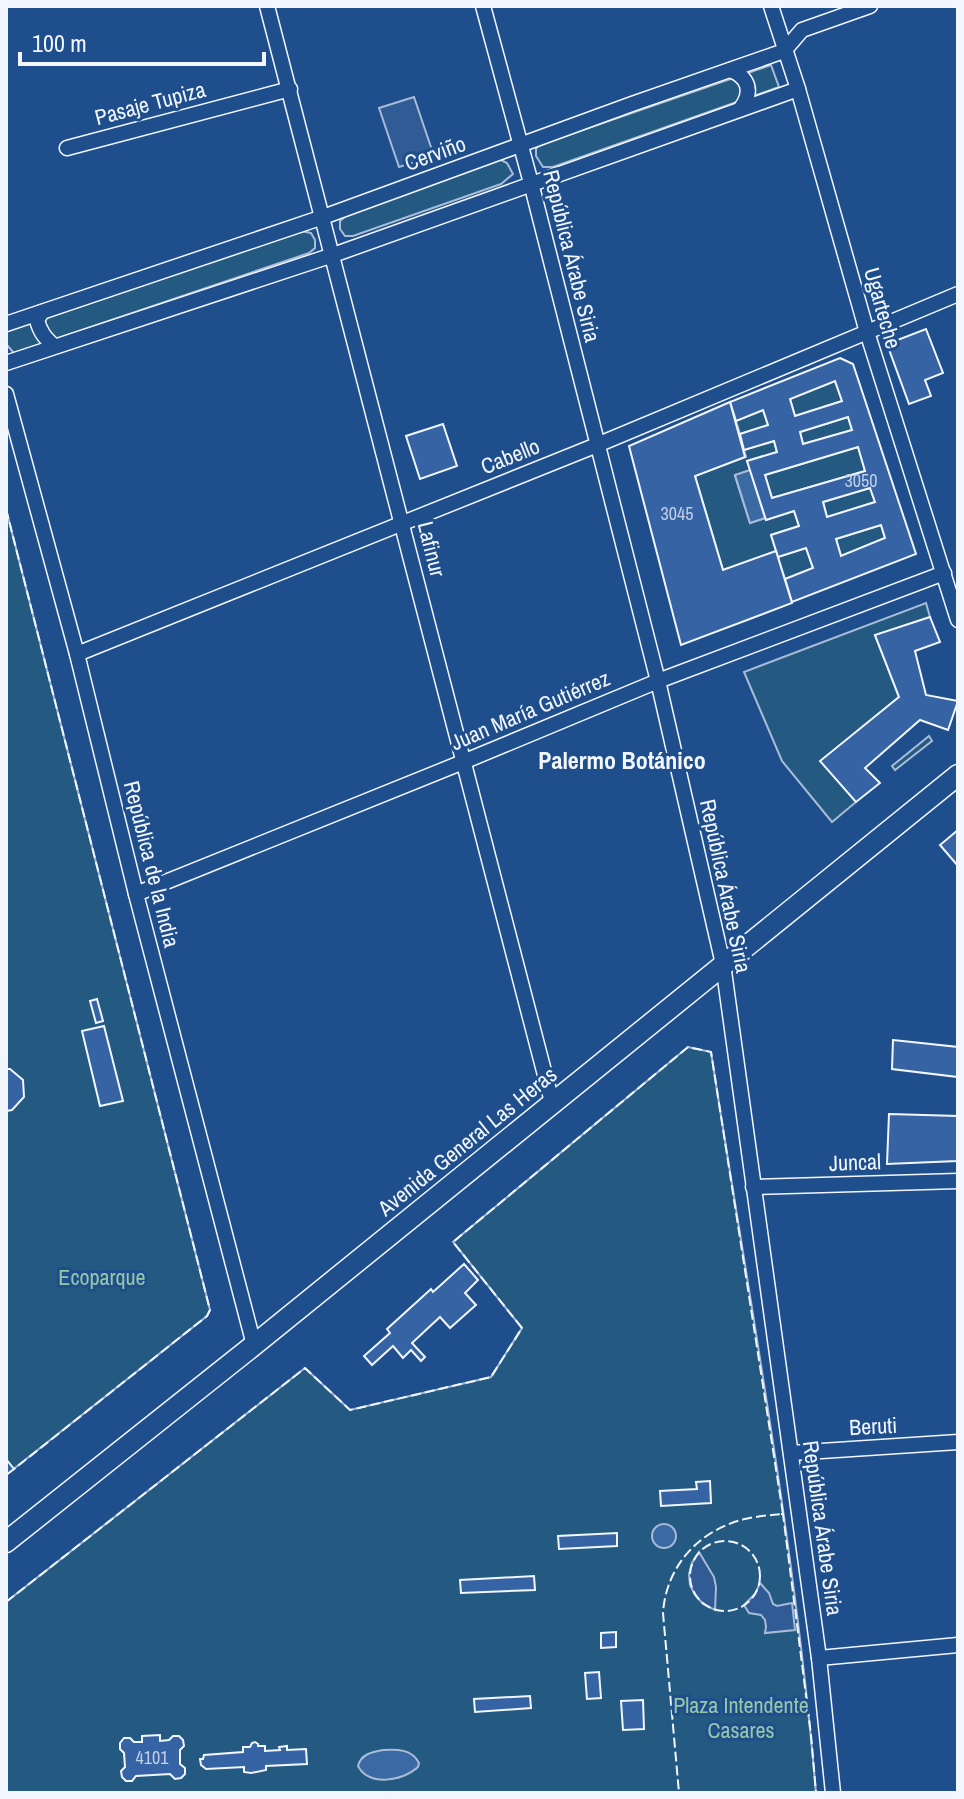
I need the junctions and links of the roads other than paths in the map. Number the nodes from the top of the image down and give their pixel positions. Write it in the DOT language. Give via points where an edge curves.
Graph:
graph roads {
  1 [pos="267,6"];
  2 [pos="483,6"];
  3 [pos="771,6"];
  4 [pos="870,6"];
  5 [pos="784,51"];
  6 [pos="730,70"];
  7 [pos="290,89"];
  8 [pos="798,89"];
  9 [pos="741,108"];
  10 [pos="520,145"];
  11 [pos="67,148"];
  12 [pos="531,183"];
  13 [pos="323,217"];
  14 [pos="333,255"];
  15 [pos="958,294"];
  16 [pos="42,312"];
  17 [pos="6,324"];
  18 [pos="867,332"];
  19 [pos="54,346"];
  20 [pos="6,363"];
  21 [pos="6,394"];
  22 [pos="597,445"];
  23 [pos="403,524"];
  24 [pos="944,573"];
  25 [pos="958,620"];
  26 [pos="77,654"];
  27 [pos="658,681"];
  28 [pos="463,762"];
  29 [pos="958,775"];
  30 [pos="136,894"];
  31 [pos="723,964"];
  32 [pos="552,1102"];
  33 [pos="958,1181"];
  34 [pos="753,1187"];
  35 [pos="254,1345"];
  36 [pos="958,1442"];
  37 [pos="791,1453"];
  38 [pos="6,1542"];
  39 [pos="958,1645"];
  40 [pos="819,1658"];
  41 [pos="833,1793"];
  1 -- 7 [label="street, Lafinur"];
  2 -- 10 [label="street, República Árabe Siria"];
  3 -- 5 [label="street, Ugarteche"];
  4 -- 5 [label="street, Cerviño" via="802,30"];
  5 -- 6 [label="street, Cerviño"];
  5 -- 8 [label="street, Ugarteche"];
  6 -- 9 [label="street" via="740,74 749,90"];
  6 -- 10 [label="street, Cerviño"];
  7 -- 11 [label="street, Pasaje Tupiza"];
  7 -- 13 [label="street, Lafinur"];
  8 -- 9 [label="street"];
  8 -- 18 [label="street, Ugarteche"];
  9 -- 12 [label="street"];
  10 -- 12 [label="street, República Árabe Siria"];
  10 -- 13 [label="street, Cerviño"];
  12 -- 14 [label="street"];
  12 -- 22 [label="street, República Árabe Siria"];
  13 -- 14 [label="street, Lafinur"];
  13 -- 16 [label="street, Cerviño"];
  14 -- 19 [label="street"];
  14 -- 23 [label="street, Lafinur"];
  15 -- 18 [label="street, Cabello"];
  16 -- 17 [label="street, Cerviño"];
  16 -- 19 [label="street" via="38,325"];
  18 -- 22 [label="street, Cabello"];
  18 -- 24 [label="street, Ugarteche"];
  19 -- 20 [label="street"];
  21 -- 26 [label="street, República de la India"];
  22 -- 23 [label="street, Cabello"];
  22 -- 27 [label="street, República Árabe Siria"];
  23 -- 26 [label="street, Cabello"];
  23 -- 28 [label="street, Lafinur"];
  24 -- 25 [label="street, Ugarteche"];
  24 -- 27 [label="street, Juan María Gutiérrez"];
  26 -- 30 [label="street, República de la India"];
  27 -- 28 [label="street, Juan María Gutiérrez"];
  27 -- 31 [label="street, República Árabe Siria"];
  28 -- 30 [label="street, Juan María Gutiérrez"];
  28 -- 32 [label="street, Lafinur"];
  29 -- 31 [label="main road, Avenida General Las Heras"];
  30 -- 35 [label="street, República de la India"];
  31 -- 32 [label="main road, Avenida General Las Heras"];
  31 -- 34 [label="street, República Árabe Siria"];
  32 -- 35 [label="main road, Avenida General Las Heras"];
  33 -- 34 [label="street, Juncal"];
  34 -- 37 [label="street, República Árabe Siria"];
  35 -- 38 [label="main road, Avenida General Las Heras"];
  36 -- 37 [label="street, Beruti"];
  37 -- 40 [label="street, República Árabe Siria"];
  39 -- 40 [label="street"];
  40 -- 41 [label="street, República Árabe Siria"];
}
